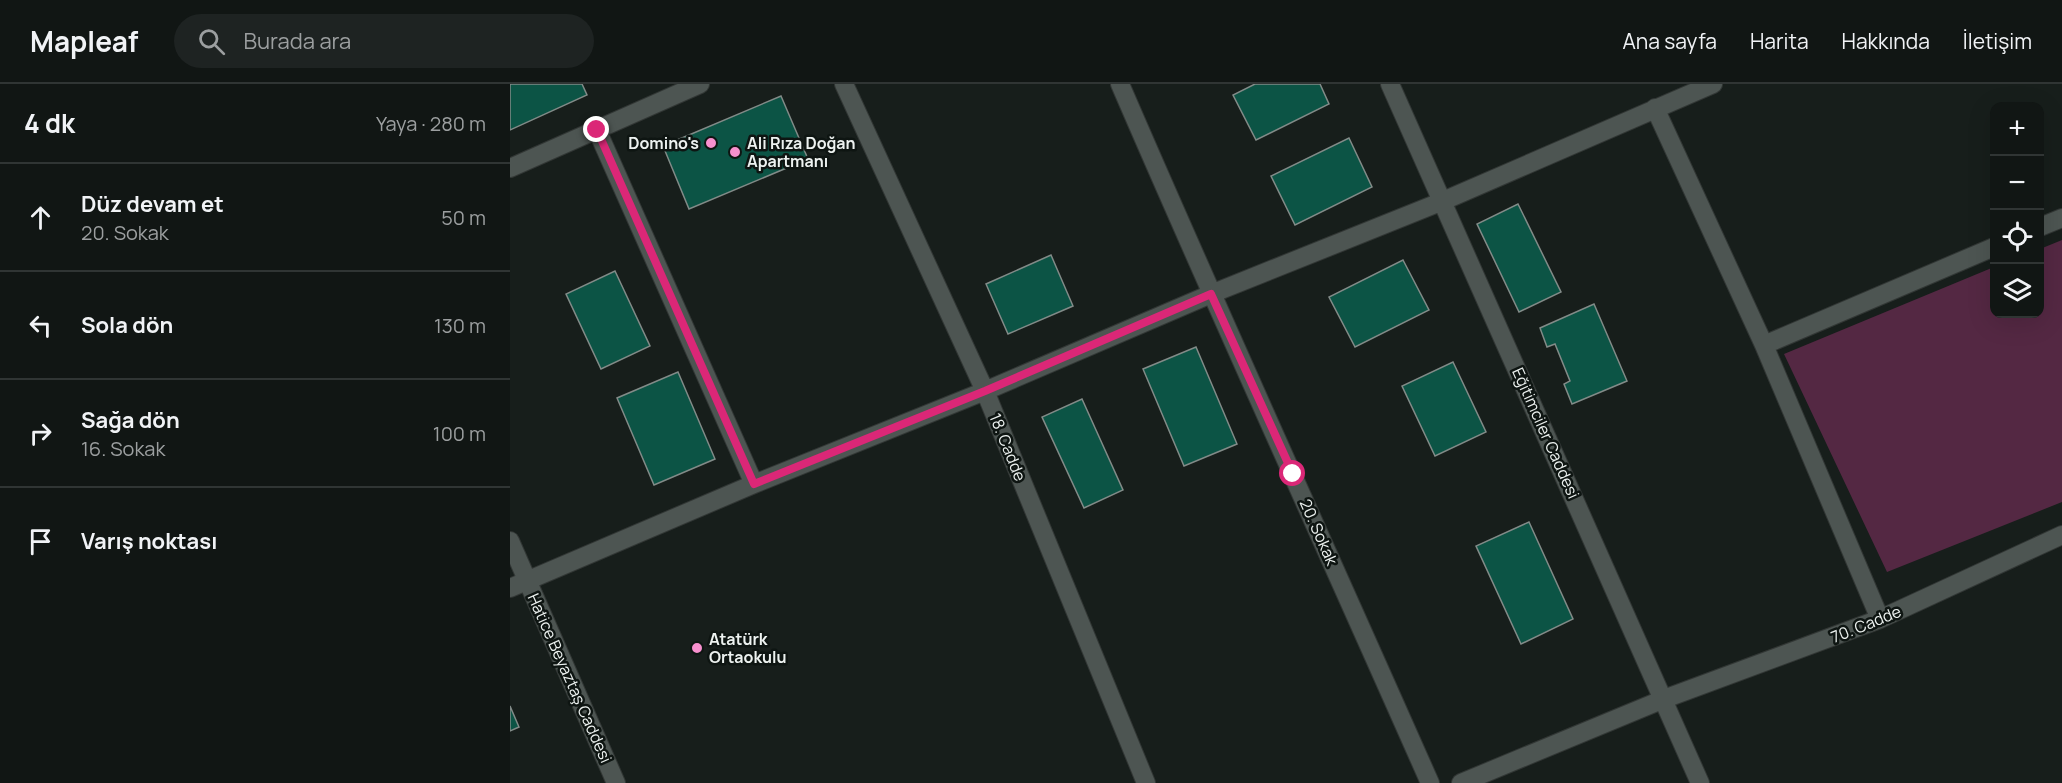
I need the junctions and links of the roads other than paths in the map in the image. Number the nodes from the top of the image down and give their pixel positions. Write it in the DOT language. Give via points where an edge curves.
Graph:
graph roads {
  1 [pos="700,84"];
  2 [pos="844,84"];
  3 [pos="1120,84"];
  4 [pos="1390,84"];
  5 [pos="1713,84"];
  6 [pos="1654,108"];
  7 [pos="597,130"];
  8 [pos="510,168"];
  9 [pos="1443,201"];
  10 [pos="2062,218"];
  11 [pos="2044,225"];
  12 [pos="1990,249"];
  13 [pos="1211,294"];
  14 [pos="1764,345"];
  15 [pos="985,391"];
  16 [pos="754,484"];
  17 [pos="2062,536"];
  18 [pos="510,541"];
  19 [pos="528,581"];
  20 [pos="510,588"];
  21 [pos="1880,620"];
  22 [pos="1664,699"];
  23 [pos="616,783"];
  24 [pos="1146,783"];
  25 [pos="1430,783"];
  26 [pos="1461,783"];
  27 [pos="1700,783"];
  1 -- 7 [label="street"];
  2 -- 15 [label="street, 18. Cadde"];
  3 -- 13 [label="street, 20. Sokak"];
  4 -- 9 [label="street, Eğitimciler Caddesi"];
  5 -- 6 [label="street"];
  6 -- 9 [label="street"];
  6 -- 14 [label="street"];
  7 -- 8 [label="street"];
  7 -- 16 [label="street"];
  9 -- 13 [label="street"];
  9 -- 22 [label="street, Eğitimciler Caddesi"];
  10 -- 11 [label="street"];
  12 -- 14 [label="street"];
  13 -- 15 [label="street"];
  13 -- 25 [label="street, 20. Sokak"];
  14 -- 21 [label="street"];
  15 -- 16 [label="street"];
  15 -- 24 [label="street, 18. Cadde"];
  16 -- 19 [label="street"];
  17 -- 21 [label="street, 70. Cadde"];
  18 -- 19 [label="street, Hatice Beyaztaş Caddesi"];
  19 -- 20 [label="street"];
  19 -- 23 [label="street, Hatice Beyaztaş Caddesi"];
  21 -- 22 [label="street, 70. Cadde"];
  22 -- 26 [label="street, 70. Cadde"];
  22 -- 27 [label="street, Eğitimciler Caddesi"];
}
